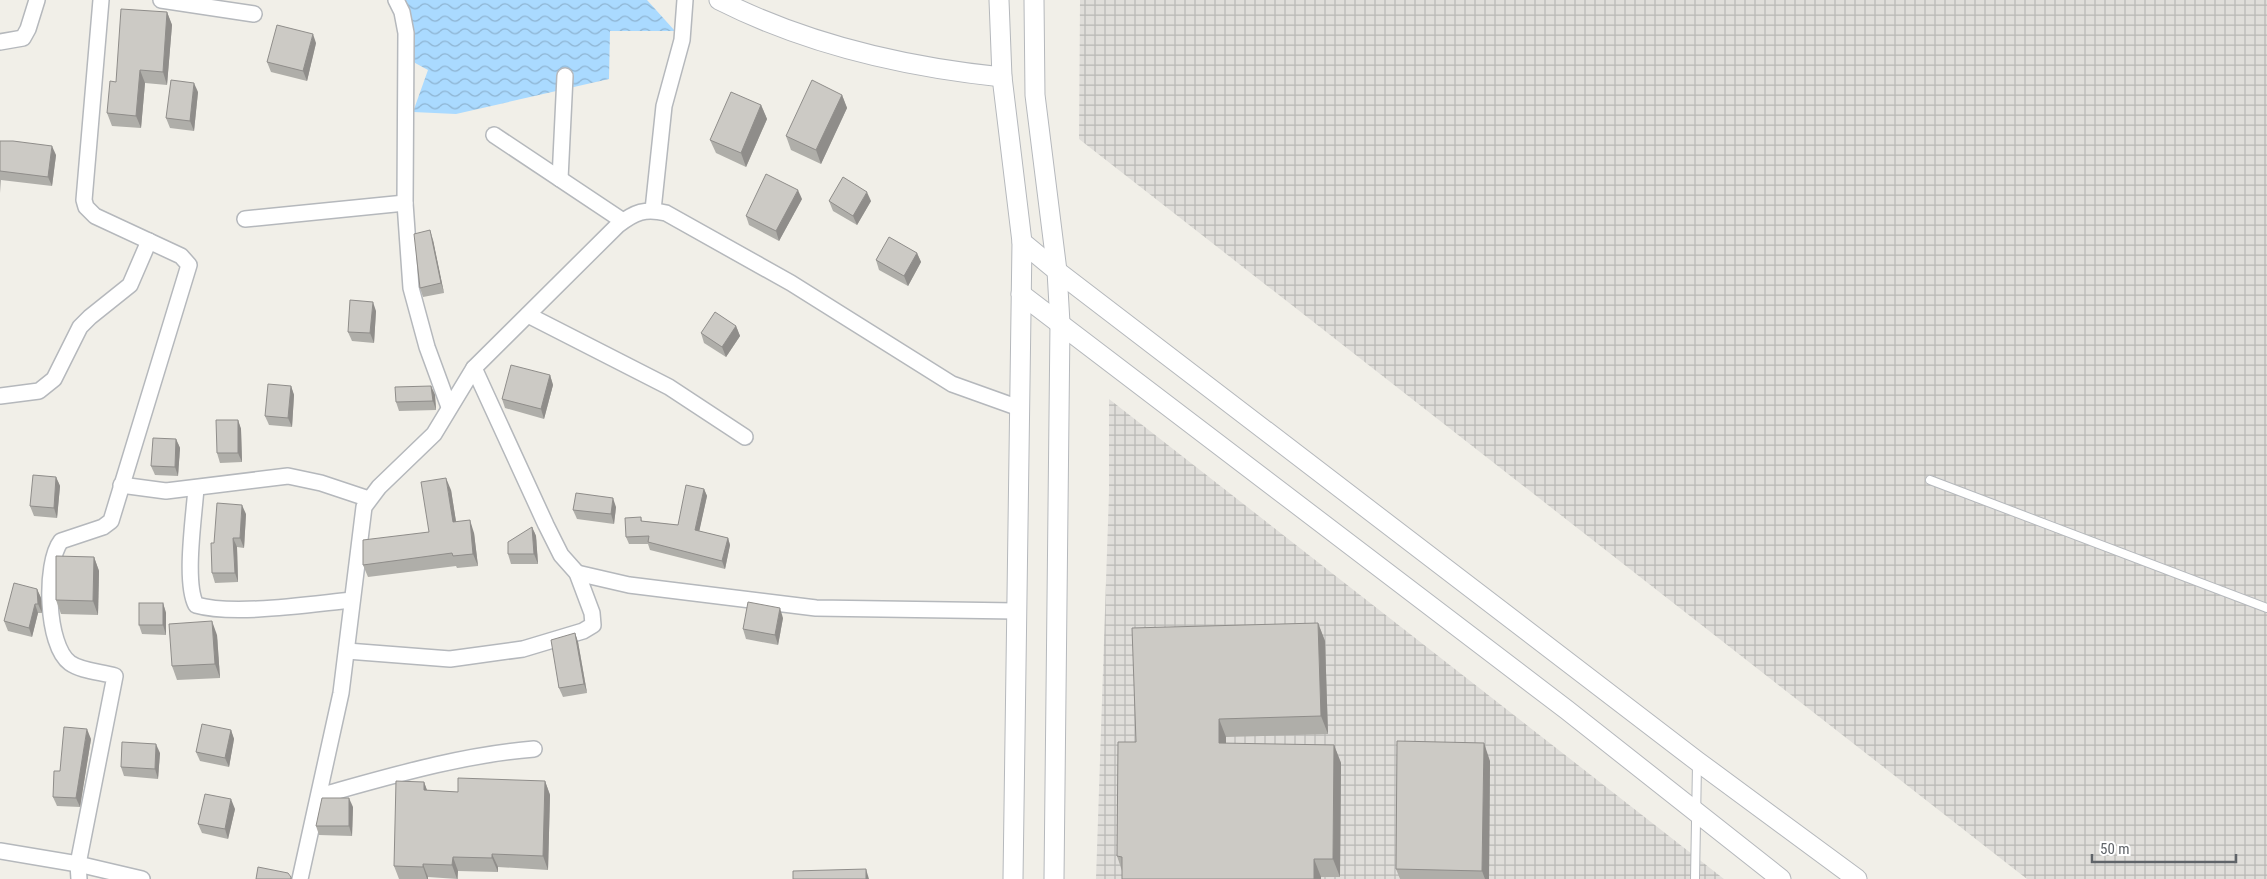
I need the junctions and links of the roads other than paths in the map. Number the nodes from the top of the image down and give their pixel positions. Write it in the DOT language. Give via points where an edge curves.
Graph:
graph roads {
  1 [pos="37,0"];
  2 [pos="101,0"];
  3 [pos="161,0"];
  4 [pos="396,0"];
  5 [pos="685,0"];
  6 [pos="719,0"];
  7 [pos="999,0"];
  8 [pos="1034,0"];
  9 [pos="254,14"];
  10 [pos="0,42"];
  11 [pos="565,76"];
  12 [pos="1002,77"];
  13 [pos="494,134"];
  14 [pos="560,178"];
  15 [pos="405,203"];
  16 [pos="652,210"];
  17 [pos="245,219"];
  18 [pos="623,221"];
  19 [pos="149,241"];
  20 [pos="1022,242"];
  21 [pos="1057,272"];
  22 [pos="1021,294"];
  23 [pos="528,315"];
  24 [pos="1060,323"];
  25 [pos="474,368"];
  26 [pos="0,396"];
  27 [pos="449,407"];
  28 [pos="1019,408"];
  29 [pos="746,437"];
  30 [pos="1930,480"];
  31 [pos="121,484"];
  32 [pos="196,488"];
  33 [pos="369,499"];
  34 [pos="577,573"];
  35 [pos="352,600"];
  36 [pos="2267,608"];
  37 [pos="1016,611"];
  38 [pos="347,651"];
  39 [pos="534,749"];
  40 [pos="1697,761"];
  41 [pos="320,796"];
  42 [pos="1696,812"];
  43 [pos="0,851"];
  44 [pos="78,864"];
  45 [pos="79,879"];
  46 [pos="142,879"];
  47 [pos="300,879"];
  48 [pos="1013,879"];
  49 [pos="1054,879"];
  50 [pos="1694,879"];
  51 [pos="1781,879"];
  52 [pos="1857,879"];
  1 -- 10 [label="street" via="23,38"];
  2 -- 19 [label="street" via="84,200 95,216"];
  3 -- 9 [label="street"];
  4 -- 15 [label="street" via="406,33"];
  5 -- 16 [label="street" via="682,40 664,106"];
  6 -- 12 [label="street" via="783,28 850,50 959,73"];
  7 -- 12 [label="street"];
  8 -- 21 [label="street" via="1035,95"];
  11 -- 14 [label="street"];
  12 -- 20 [label="street"];
  13 -- 14 [label="street"];
  14 -- 18 [label="street"];
  15 -- 17 [label="street"];
  15 -- 27 [label="street" via="415,307"];
  16 -- 18 [label="street" via="642,210"];
  16 -- 28 [label="street" via="666,213 792,283 952,384"];
  18 -- 23 [label="street"];
  19 -- 26 [label="street" via="130,285 80,327 54,379 39,391"];
  19 -- 31 [label="street" via="186,260 188,273"];
  20 -- 21 [label="street"];
  20 -- 22 [label="street"];
  21 -- 24 [label="street"];
  21 -- 40 [label="street"];
  22 -- 24 [label="street"];
  22 -- 28 [label="street"];
  23 -- 25 [label="street"];
  23 -- 29 [label="street" via="669,387"];
  24 -- 42 [label="street"];
  24 -- 49 [label="street"];
  25 -- 27 [label="street"];
  25 -- 34 [label="street" via="561,555"];
  27 -- 33 [label="street" via="431,438"];
  28 -- 37 [label="street"];
  30 -- 36 [label="lane"];
  31 -- 32 [label="street" via="155,490"];
  31 -- 44 [label="street" via="110,521 103,528 61,541 56,547 50,571 52,620 56,638 67,660 74,665 115,676"];
  32 -- 33 [label="street" via="288,476"];
  32 -- 35 [label="street" via="190,578 196,605 243,608"];
  33 -- 35 [label="street" via="361,520"];
  34 -- 37 [label="street" via="629,585 816,608"];
  34 -- 38 [label="street" via="592,612 593,625 583,631 522,649 450,659"];
  35 -- 38 [label="street"];
  37 -- 48 [label="street"];
  38 -- 41 [label="street"];
  39 -- 41 [label="street" via="492,752 433,764"];
  40 -- 42 [label="lane"];
  40 -- 52 [label="street"];
  41 -- 47 [label="street"];
  42 -- 50 [label="lane"];
  42 -- 51 [label="street"];
  43 -- 44 [label="street"];
  44 -- 45 [label="street"];
  44 -- 46 [label="street"];
}
